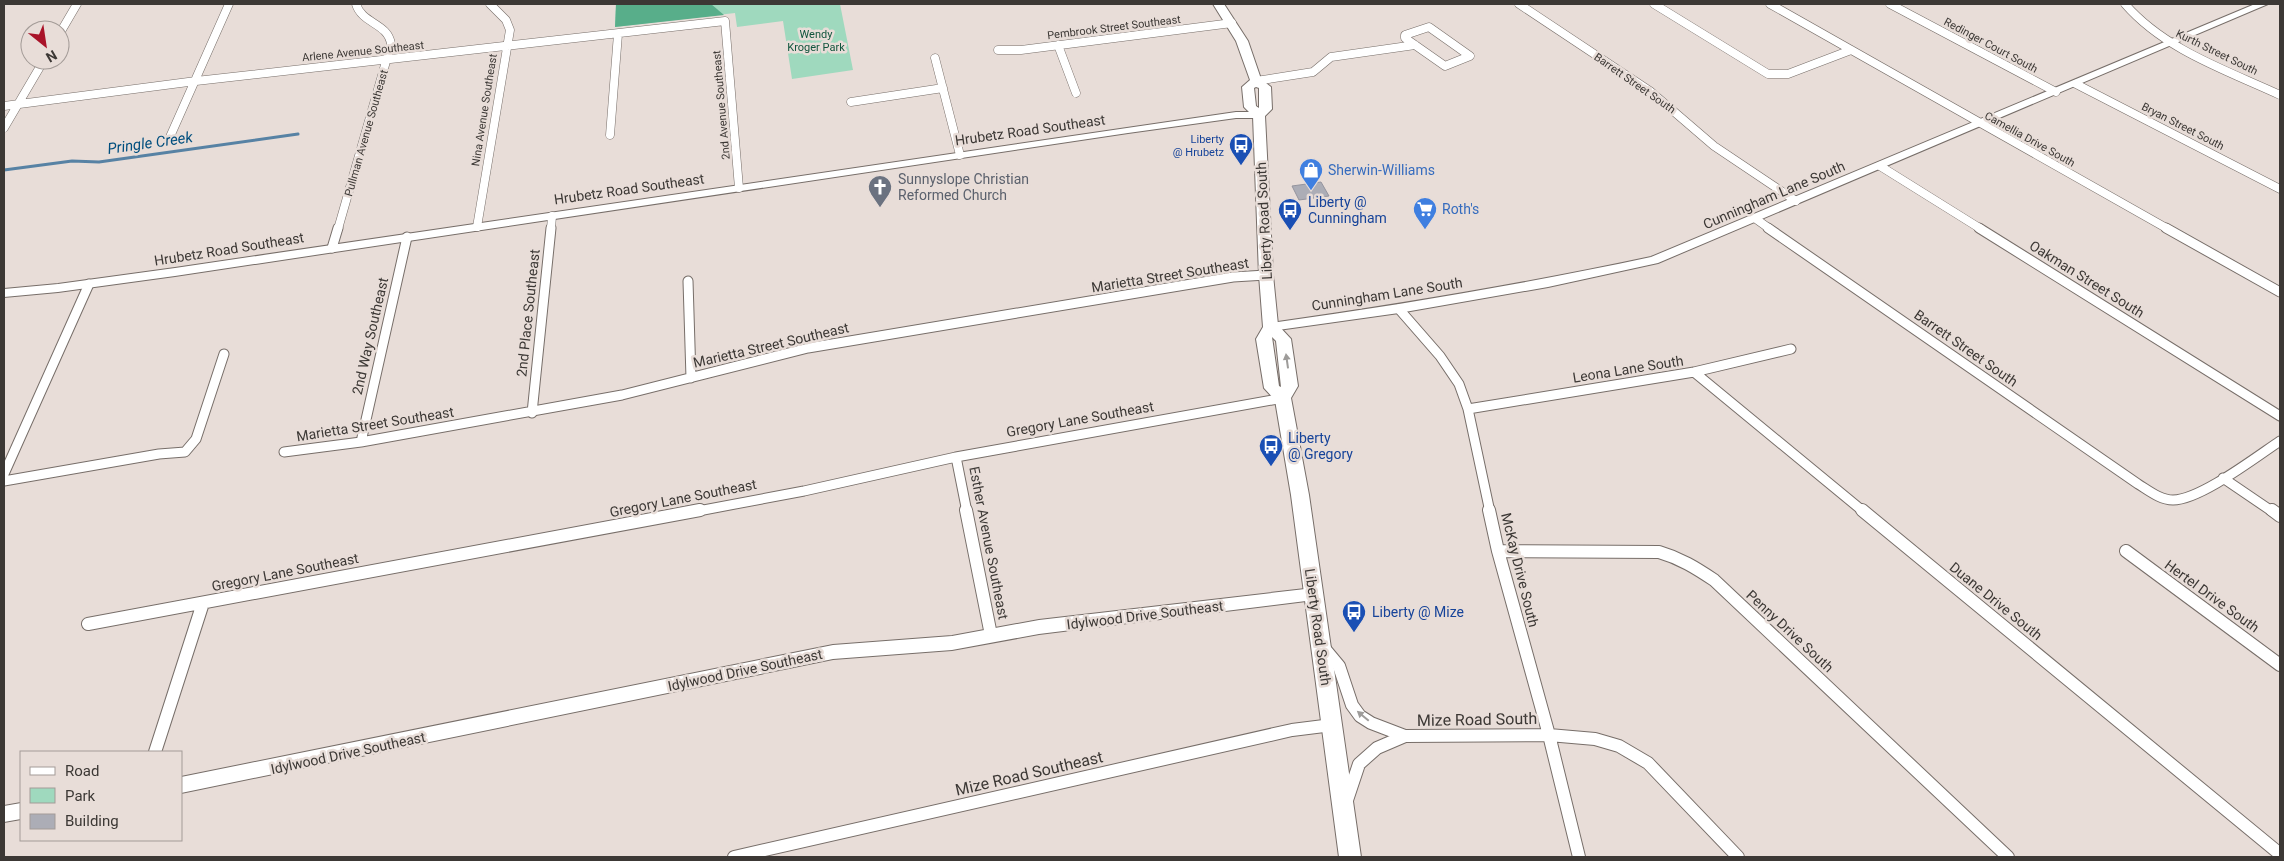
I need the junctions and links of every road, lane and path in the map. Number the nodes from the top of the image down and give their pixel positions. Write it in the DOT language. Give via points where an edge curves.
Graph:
graph roads {
  1 [pos="77,4"];
  2 [pos="229,4"];
  3 [pos="356,4"];
  4 [pos="490,4"];
  5 [pos="1218,4"];
  6 [pos="1519,4"];
  7 [pos="1654,4"];
  8 [pos="1770,4"];
  9 [pos="1890,4"];
  10 [pos="2125,4"];
  11 [pos="2263,4"];
  12 [pos="68,20"];
  13 [pos="725,20"];
  14 [pos="1232,22"];
  15 [pos="618,34"];
  16 [pos="2172,42"];
  17 [pos="1058,45"];
  18 [pos="1415,45"];
  19 [pos="506,46"];
  20 [pos="998,50"];
  21 [pos="1851,50"];
  22 [pos="935,58"];
  23 [pos="387,60"];
  24 [pos="38,70"];
  25 [pos="196,81"];
  26 [pos="1256,81"];
  27 [pos="2076,84"];
  28 [pos="943,88"];
  29 [pos="2056,92"];
  30 [pos="1076,93"];
  31 [pos="2280,95"];
  32 [pos="851,102"];
  33 [pos="18,104"];
  34 [pos="4,106"];
  35 [pos="1259,115"];
  36 [pos="1980,124"];
  37 [pos="4,128"];
  38 [pos="610,134"];
  39 [pos="169,139"];
  40 [pos="960,155"];
  41 [pos="1880,166"];
  42 [pos="739,188"];
  43 [pos="2280,189"];
  44 [pos="1796,201"];
  45 [pos="552,216"];
  46 [pos="1756,219"];
  47 [pos="477,227"];
  48 [pos="407,237"];
  49 [pos="332,248"];
  50 [pos="1266,275"];
  51 [pos="688,281"];
  52 [pos="89,284"];
  53 [pos="2280,292"];
  54 [pos="4,293"];
  55 [pos="1399,308"];
  56 [pos="1271,327"];
  57 [pos="1791,350"];
  58 [pos="224,354"];
  59 [pos="1694,372"];
  60 [pos="691,378"];
  61 [pos="1283,398"];
  62 [pos="1468,409"];
  63 [pos="532,412"];
  64 [pos="2280,416"];
  65 [pos="2280,441"];
  66 [pos="361,442"];
  67 [pos="284,452"];
  68 [pos="956,457"];
  69 [pos="4,474"];
  70 [pos="2223,478"];
  71 [pos="4,481"];
  72 [pos="2280,516"];
  73 [pos="1498,551"];
  74 [pos="2126,551"];
  75 [pos="1314,594"];
  76 [pos="203,603"];
  77 [pos="88,624"];
  78 [pos="991,635"];
  79 [pos="1321,645"];
  80 [pos="2280,665"];
  81 [pos="1332,725"];
  82 [pos="1549,734"];
  83 [pos="1405,736"];
  84 [pos="155,751"];
  85 [pos="182,785"];
  86 [pos="1344,808"];
  87 [pos="20,811"];
  88 [pos="4,814"];
  89 [pos="2280,854"];
  90 [pos="734,857"];
  91 [pos="1350,857"];
  92 [pos="1579,857"];
  93 [pos="1738,857"];
  94 [pos="2008,857"];
  1 -- 12 [label="street"];
  2 -- 25 [label="street"];
  3 -- 23 [label="street, Pullman Avenue Southeast" via="361,14 384,29 391,38"];
  4 -- 19 [label="street, Nina Avenue Southeast" via="506,20 510,30"];
  5 -- 14 [label="main road"];
  6 -- 44 [label="street, Barrett Street South" via="1650,91 1714,146"];
  7 -- 21 [label="street" via="1768,74 1788,74"];
  8 -- 21 [label="street, Camellia Drive South"];
  9 -- 29 [label="street, Redinger Court South"];
  10 -- 16 [label="street, Kurth Street South" via="2142,23"];
  11 -- 16 [label="street, Cunningham Lane South"];
  13 -- 15 [label="street, Arlene Avenue Southeast"];
  13 -- 42 [label="street, 2nd Avenue Southeast"];
  14 -- 17 [label="street, Pembrook Street Southeast"];
  14 -- 26 [label="main road"];
  15 -- 19 [label="street, Arlene Avenue Southeast"];
  15 -- 38 [label="street"];
  16 -- 27 [label="street, Cunningham Lane South"];
  16 -- 31 [label="street, Kurth Street South"];
  17 -- 20 [label="street, Pembrook Street Southeast"];
  17 -- 30 [label="street"];
  18 -- 18 [label="street" via="1444,66 1470,56 1429,27 1405,35"];
  18 -- 26 [label="street" via="1331,57 1316,71"];
  19 -- 23 [label="street, Arlene Avenue Southeast"];
  19 -- 47 [label="street, Nina Avenue Southeast"];
  21 -- 36 [label="street, Camellia Drive South"];
  22 -- 28 [label="street"];
  23 -- 25 [label="street, Arlene Avenue Southeast"];
  23 -- 49 [label="street, Pullman Avenue Southeast"];
  24 -- 33 [label="street"];
  25 -- 33 [label="street, Arlene Avenue Southeast"];
  25 -- 39 [label="street"];
  26 -- 35 [label="main road, Liberty Road South" via="1248,87 1250,107"];
  27 -- 29 [label="street, Cunningham Lane South"];
  27 -- 43 [label="street, Bryan Street South"];
  28 -- 32 [label="street"];
  28 -- 40 [label="street"];
  29 -- 36 [label="street, Cunningham Lane South"];
  33 -- 34 [label="street, Arlene Avenue Southeast"];
  33 -- 37 [label="street"];
  35 -- 40 [label="street, Hrubetz Road Southeast" via="1236,115"];
  35 -- 50 [label="main road, Liberty Road South"];
  36 -- 41 [label="street, Cunningham Lane South"];
  36 -- 53 [label="street, Camellia Drive South"];
  40 -- 42 [label="street, Hrubetz Road Southeast"];
  41 -- 44 [label="street, Cunningham Lane South"];
  41 -- 64 [label="street, Oakman Street South"];
  42 -- 45 [label="street, Hrubetz Road Southeast"];
  44 -- 46 [label="street, Cunningham Lane South"];
  45 -- 47 [label="street, Hrubetz Road Southeast"];
  45 -- 63 [label="street, 2nd Place Southeast"];
  46 -- 55 [label="street, Cunningham Lane South" via="1676,252 1632,266"];
  46 -- 70 [label="street, Barrett Street South" via="2138,484 2163,498 2184,499"];
  47 -- 48 [label="street, Hrubetz Road Southeast"];
  48 -- 49 [label="street, Hrubetz Road Southeast"];
  48 -- 66 [label="street, 2nd Way Southeast"];
  49 -- 52 [label="street, Hrubetz Road Southeast"];
  50 -- 56 [label="main road, Liberty Road South"];
  50 -- 60 [label="street, Marietta Street Southeast" via="1233,277 808,348"];
  51 -- 60 [label="street"];
  52 -- 54 [label="street, Hrubetz Road Southeast"];
  52 -- 69 [label="street"];
  55 -- 56 [label="street, Cunningham Lane South"];
  55 -- 62 [label="street, McKay Drive South" via="1440,356 1458,384"];
  56 -- 61 [label="main road, Liberty Road South" via="1264,339 1272,388"];
  57 -- 59 [label="street, Leona Lane South"];
  58 -- 71 [label="street" via="196,439 185,452"];
  59 -- 62 [label="street, Leona Lane South"];
  59 -- 89 [label="street, Duane Drive South"];
  60 -- 63 [label="street, Marietta Street Southeast"];
  61 -- 68 [label="street, Gregory Lane Southeast"];
  61 -- 75 [label="main road, Liberty Road South"];
  62 -- 73 [label="street, McKay Drive South"];
  63 -- 66 [label="street, Marietta Street Southeast"];
  65 -- 70 [label="street"];
  66 -- 67 [label="street, Marietta Street Southeast"];
  68 -- 76 [label="street, Gregory Lane Southeast" via="804,491"];
  68 -- 78 [label="street, Esther Avenue Southeast"];
  70 -- 72 [label="street"];
  73 -- 82 [label="street, McKay Drive South"];
  73 -- 94 [label="street, Penny Drive South" via="1659,552 1690,564 1714,580"];
  74 -- 80 [label="street, Hertel Drive South"];
  75 -- 78 [label="street, Idylwood Drive Southeast"];
  75 -- 79 [label="main road, Liberty Road South"];
  76 -- 77 [label="street, Gregory Lane Southeast"];
  76 -- 84 [label="street"];
  78 -- 85 [label="street, Idylwood Drive Southeast" via="925,646 833,652"];
  79 -- 81 [label="main road, Liberty Road South"];
  83 -- 79 [label="street, Mize Road South, one-way" via="1394,729 1376,726 1360,715 1339,667"];
  81 -- 86 [label="main road, Liberty Road South"];
  81 -- 90 [label="street, Mize Road Southeast" via="1292,730"];
  82 -- 83 [label="street, Mize Road South"];
  82 -- 92 [label="street, McKay Drive South"];
  82 -- 93 [label="street, Mize Road South" via="1595,739 1634,753 1659,773"];
  83 -- 86 [label="street, Mize Road South" via="1377,748 1359,764"];
  86 -- 91 [label="main road, Liberty Road South"];
  87 -- 88 [label="street"];
}
